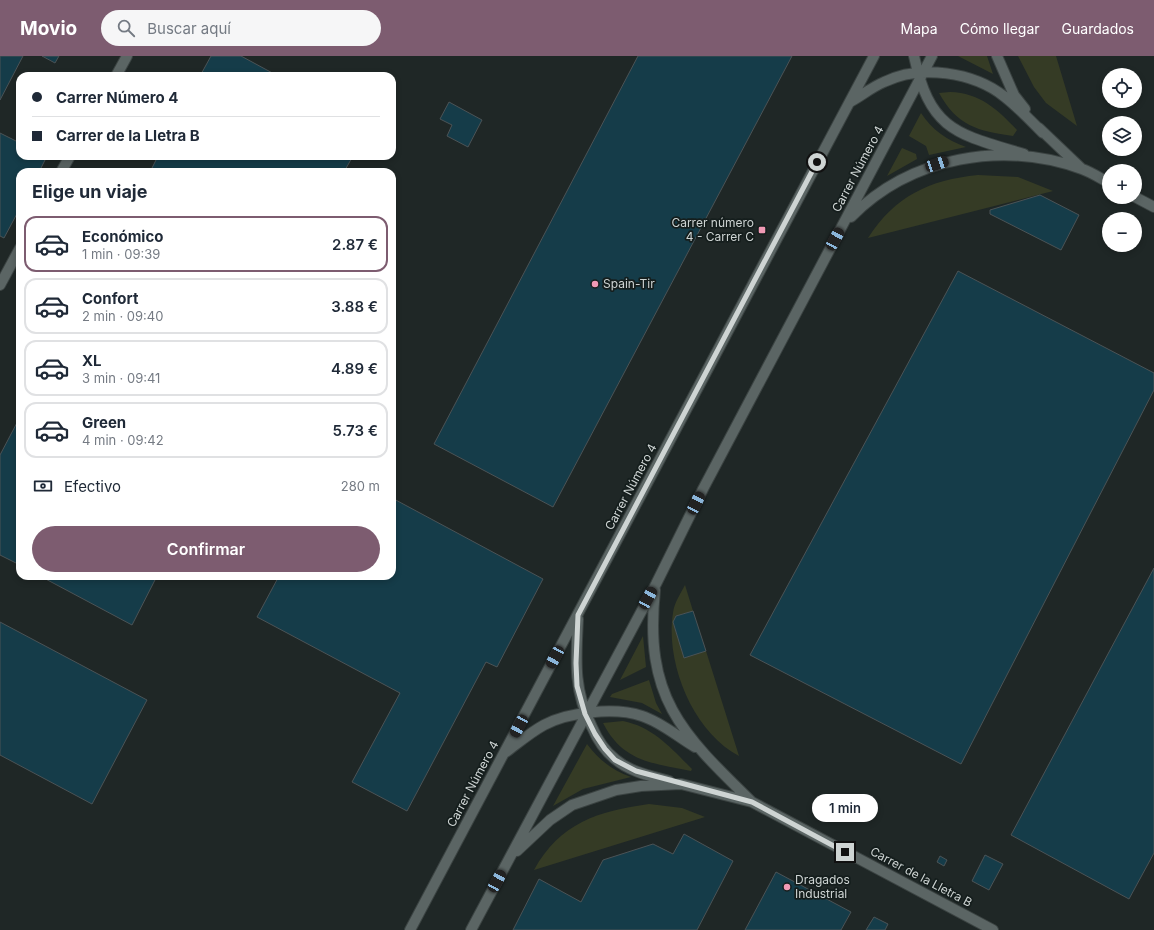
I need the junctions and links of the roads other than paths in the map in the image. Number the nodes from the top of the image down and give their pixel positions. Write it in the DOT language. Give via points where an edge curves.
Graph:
graph roads {
  1 [pos="127,56"];
  2 [pos="874,56"];
  3 [pos="914,56"];
  4 [pos="932,56"];
  5 [pos="997,56"];
  6 [pos="118,72"];
  7 [pos="921,75"];
  8 [pos="849,102"];
  9 [pos="1043,133"];
  10 [pos="1035,157"];
  11 [pos="1083,169"];
  12 [pos="1102,179"];
  13 [pos="1142,201"];
  14 [pos="1154,207"];
  15 [pos="843,226"];
  16 [pos="16,255"];
  17 [pos="0,285"];
  18 [pos="656,584"];
  19 [pos="578,615"];
  20 [pos="585,714"];
  21 [pos="700,750"];
  22 [pos="504,753"];
  23 [pos="681,784"];
  24 [pos="752,802"];
  25 [pos="510,857"];
  26 [pos="410,930"];
  27 [pos="471,930"];
  28 [pos="993,930"];
  1 -- 6 [label="street"];
  2 -- 8 [label="street, Carrer Número 4"];
  3 -- 7 [label="street"];
  4 -- 7 [label="street, Carrer Número 4"];
  5 -- 9 [label="street" via="1014,95"];
  7 -- 8 [label="street" via="897,76"];
  7 -- 9 [label="street" via="949,74 988,86 1005,96"];
  7 -- 10 [label="street" via="932,106 953,130 967,137"];
  7 -- 15 [label="street, Carrer Número 4"];
  8 -- 19 [label="street, Carrer Número 4"];
  9 -- 11 [label="street"];
  10 -- 11 [label="street"];
  10 -- 15 [label="street" via="967,158 947,161 920,170 866,202"];
  11 -- 12 [label="street"];
  13 -- 14 [label="street"];
  15 -- 18 [label="street, Carrer Número 4" via="703,489"];
  16 -- 17 [label="street"];
  18 -- 20 [label="street, Carrer Número 4"];
  18 -- 21 [label="street" via="652,616 656,667 670,708"];
  19 -- 20 [label="street" via="577,686"];
  19 -- 22 [label="street, Carrer Número 4"];
  20 -- 21 [label="street" via="605,711 643,716"];
  20 -- 22 [label="street" via="562,717 543,725"];
  20 -- 23 [label="street" via="605,749 615,760 636,771"];
  20 -- 25 [label="street, Carrer Número 4"];
  21 -- 24 [label="street"];
  22 -- 26 [label="street, Carrer Número 4"];
  23 -- 24 [label="street"];
  23 -- 25 [label="street" via="616,790 572,805 550,820"];
  24 -- 28 [label="street, Carrer de la Lletra B"];
  25 -- 27 [label="street, Carrer Número 4"];
}
